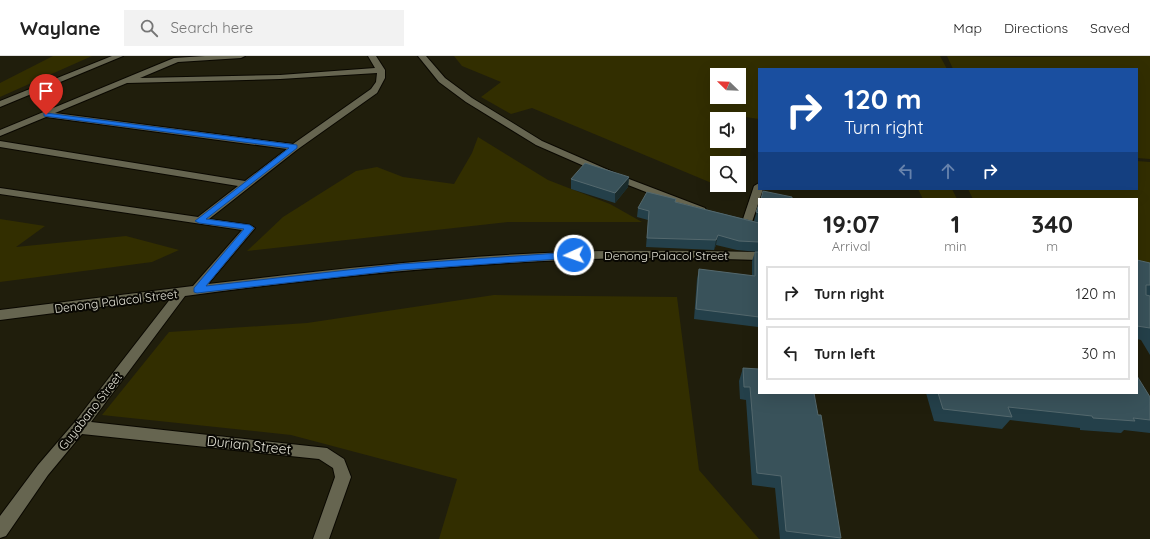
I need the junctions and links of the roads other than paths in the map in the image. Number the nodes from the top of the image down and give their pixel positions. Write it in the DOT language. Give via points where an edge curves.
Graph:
graph roads {
  1 [pos="119,56"];
  2 [pos="241,56"];
  3 [pos="372,56"];
  4 [pos="422,56"];
  5 [pos="381,70"];
  6 [pos="126,81"];
  7 [pos="0,104"];
  8 [pos="46,115"];
  9 [pos="0,133"];
  10 [pos="0,144"];
  11 [pos="295,147"];
  12 [pos="245,184"];
  13 [pos="758,189"];
  14 [pos="0,191"];
  15 [pos="711,214"];
  16 [pos="199,221"];
  17 [pos="746,225"];
  18 [pos="758,256"];
  19 [pos="197,290"];
  20 [pos="181,293"];
  21 [pos="0,315"];
  22 [pos="78,428"];
  23 [pos="0,530"];
  24 [pos="321,539"];
  1 -- 7 [label="street"];
  2 -- 6 [label="street" via="177,60"];
  3 -- 5 [label="street"];
  4 -- 15 [label="street" via="442,80 469,100 539,143 626,182"];
  5 -- 6 [label="street" via="280,77"];
  5 -- 11 [label="street" via="380,84 374,92"];
  6 -- 8 [label="street"];
  8 -- 9 [label="street"];
  8 -- 11 [label="street"];
  10 -- 12 [label="street"];
  11 -- 12 [label="street"];
  12 -- 16 [label="street"];
  13 -- 17 [label="street"];
  14 -- 16 [label="street"];
  16 -- 19 [label="street" via="250,228"];
  18 -- 19 [label="street, Denong Palacol Street" via="629,253 560,256 401,267"];
  19 -- 20 [label="street, Denong Palacol Street"];
  20 -- 21 [label="street, Denong Palacol Street"];
  20 -- 22 [label="street, Guyabano Street"];
  22 -- 23 [label="street, Guyabano Street" via="43,470"];
  22 -- 24 [label="street, Durian Street" via="322,453 339,464 342,477"];
}
